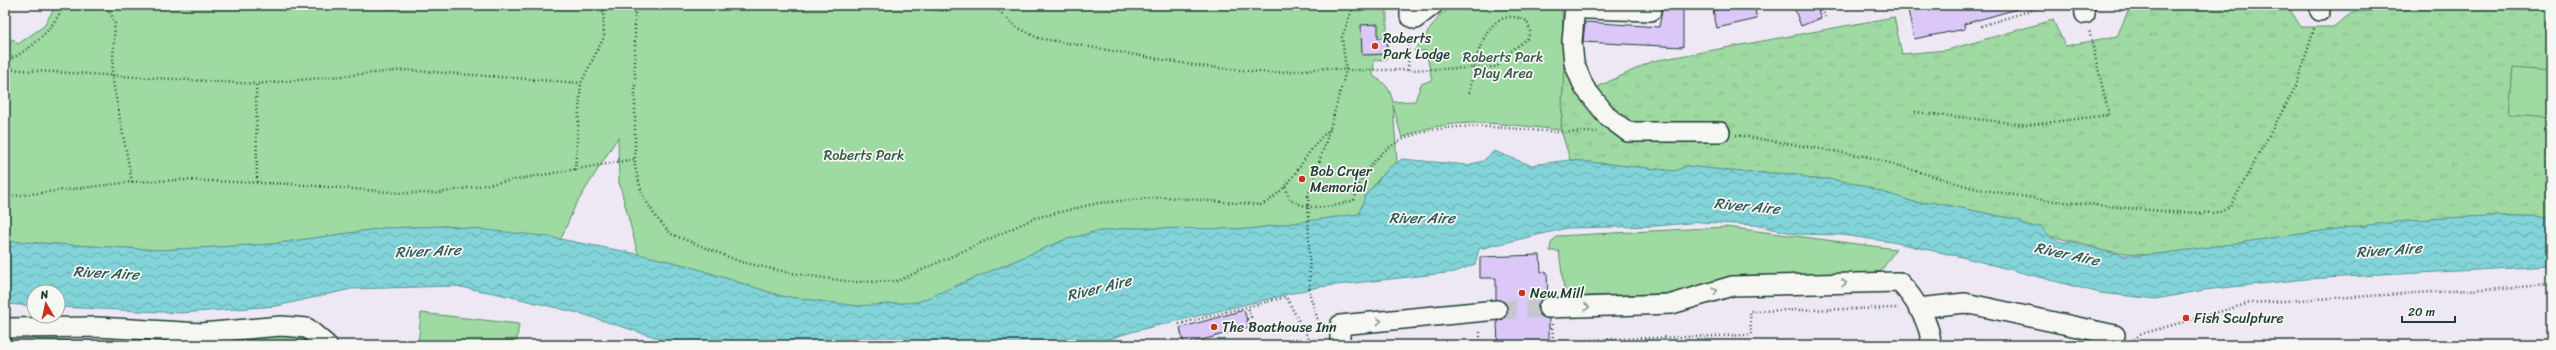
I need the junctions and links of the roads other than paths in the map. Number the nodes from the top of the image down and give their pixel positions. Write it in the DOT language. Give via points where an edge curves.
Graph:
graph roads {
  1 [pos="1433,5"];
  2 [pos="1575,5"];
  3 [pos="1586,5"];
  4 [pos="1652,5"];
  5 [pos="1410,10"];
  6 [pos="1720,132"];
  7 [pos="1550,308"];
  8 [pos="1918,308"];
  9 [pos="1497,310"];
  10 [pos="5,328"];
  11 [pos="2122,340"];
  12 [pos="328,345"];
  13 [pos="1340,345"];
  14 [pos="1931,345"];
  1 -- 5 [label="street" via="1415,19"];
  2 -- 6 [label="street" via="1572,42 1574,63 1584,87 1608,117 1628,132"];
  3 -- 4 [label="street" via="1586,9 1651,11"];
  7 -- 8 [label="street, one-way" via="1672,304 1732,286 1900,282 1911,294"];
  8 -- 11 [label="street" via="1965,303"];
  8 -- 14 [label="street" via="1931,336"];
  13 -- 9 [label="street, one-way" via="1340,325"];
  10 -- 12 [label="street" via="97,327 201,333 288,327 307,328"];
}
